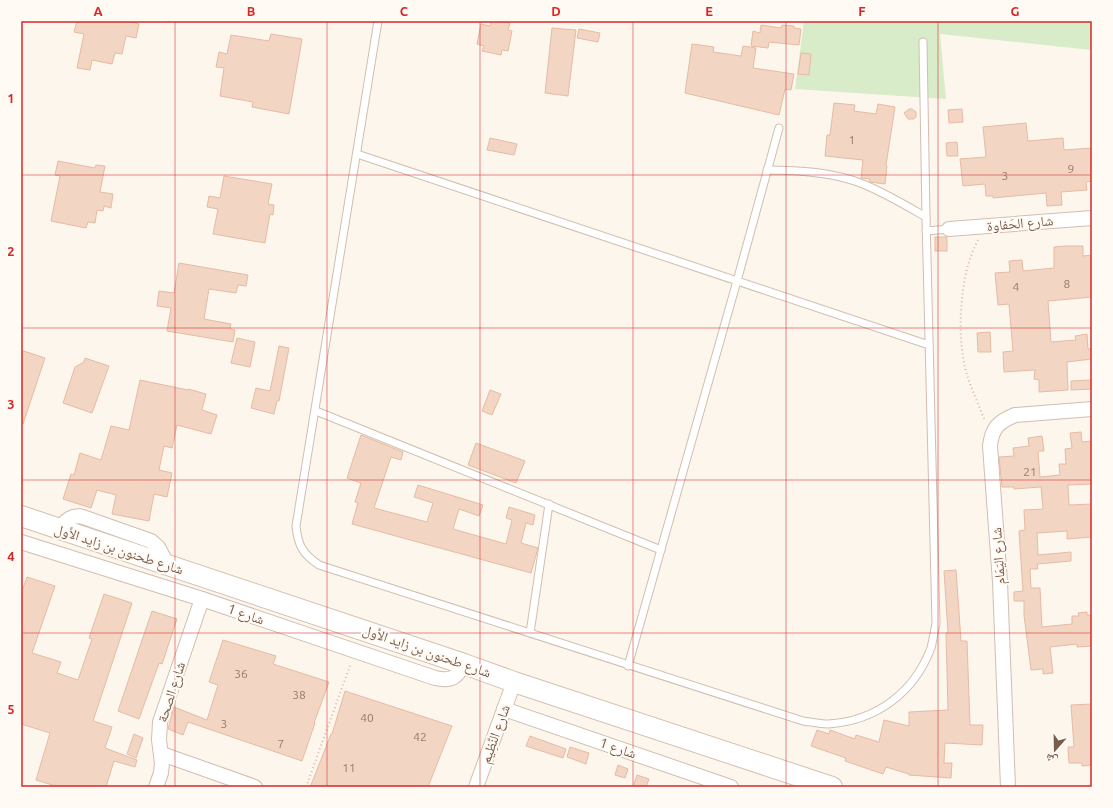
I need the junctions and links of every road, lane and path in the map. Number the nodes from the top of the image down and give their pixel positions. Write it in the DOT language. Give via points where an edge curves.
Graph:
graph roads {
  1 [pos="378,21"];
  2 [pos="923,42"];
  3 [pos="778,128"];
  4 [pos="357,154"];
  5 [pos="767,170"];
  6 [pos="926,217"];
  7 [pos="1092,218"];
  8 [pos="985,226"];
  9 [pos="949,229"];
  10 [pos="926,231"];
  11 [pos="737,281"];
  12 [pos="929,345"];
  13 [pos="1092,409"];
  14 [pos="316,411"];
  15 [pos="991,436"];
  16 [pos="549,504"];
  17 [pos="21,516"];
  18 [pos="21,542"];
  19 [pos="661,550"];
  20 [pos="202,600"];
  21 [pos="530,633"];
  22 [pos="355,651"];
  23 [pos="464,664"];
  24 [pos="628,666"];
  25 [pos="514,682"];
  26 [pos="504,709"];
  27 [pos="162,754"];
  28 [pos="156,787"];
  29 [pos="255,787"];
  30 [pos="306,787"];
  31 [pos="476,787"];
  32 [pos="731,787"];
  33 [pos="832,787"];
  34 [pos="1008,787"];
  1 -- 4 [label="lane"];
  2 -- 6 [label="lane"];
  3 -- 5 [label="lane"];
  4 -- 11 [label="lane"];
  4 -- 14 [label="lane"];
  5 -- 6 [label="lane" via="813,172 849,179 875,189"];
  5 -- 11 [label="lane"];
  6 -- 10 [label="lane"];
  7 -- 8 [label="street, شارع الحَفاوة"];
  8 -- 9 [label="street, شارع الحَفاوة"];
  8 -- 15 [label="path" via="972,251 964,276 961,340 968,377"];
  9 -- 10 [label="lane"];
  10 -- 12 [label="lane"];
  11 -- 12 [label="lane"];
  11 -- 19 [label="lane"];
  12 -- 24 [label="lane" via="936,624 931,647 922,668 909,687 892,702 872,714 850,721 826,724 803,721"];
  13 -- 15 [label="street" via="1015,415 996,427"];
  14 -- 16 [label="lane"];
  14 -- 21 [label="lane" via="296,526 302,549 309,558 319,565"];
  15 -- 34 [label="street, شارع اليَمَام"];
  16 -- 19 [label="lane"];
  16 -- 21 [label="lane"];
  17 -- 23 [label="street, شارع طحنون بن زايد الأول"];
  18 -- 20 [label="street, شارع 1"];
  19 -- 24 [label="lane"];
  20 -- 22 [label="street, شارع 1"];
  20 -- 27 [label="street, شارع الصحة" via="160,722 159,740"];
  21 -- 24 [label="lane"];
  22 -- 23 [label="street, شارع 1" via="441,680 458,674"];
  22 -- 30 [label="path"];
  23 -- 25 [label="street, شارع طحنون بن زايد الأول"];
  25 -- 26 [label="street, شارع النَّظِيم"];
  25 -- 33 [label="street, شارع طحنون بن زايد الأول"];
  26 -- 31 [label="street, شارع النَّظِيم"];
  26 -- 32 [label="street, شارع 1"];
  27 -- 28 [label="street, شارع الصحة" via="161,773"];
  27 -- 29 [label="street"];
}
